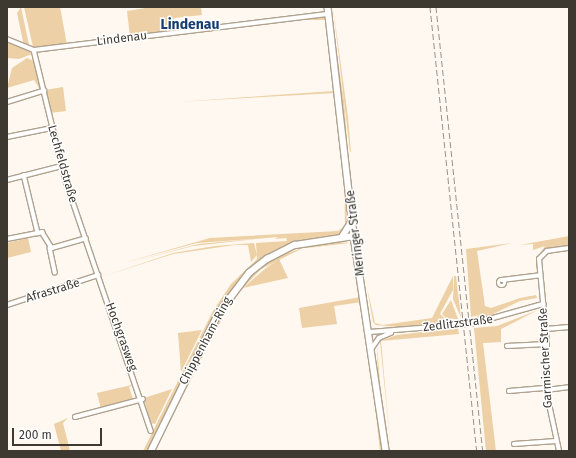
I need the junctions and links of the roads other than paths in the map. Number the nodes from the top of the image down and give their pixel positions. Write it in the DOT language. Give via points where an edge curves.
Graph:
graph roads {
  1 [pos="328,7"];
  2 [pos="329,14"];
  3 [pos="7,39"];
  4 [pos="34,50"];
  5 [pos="44,91"];
  6 [pos="7,102"];
  7 [pos="52,128"];
  8 [pos="7,137"];
  9 [pos="62,166"];
  10 [pos="24,175"];
  11 [pos="7,180"];
  12 [pos="353,219"];
  13 [pos="38,233"];
  14 [pos="354,236"];
  15 [pos="342,237"];
  16 [pos="86,238"];
  17 [pos="7,239"];
  18 [pos="50,248"];
  19 [pos="569,248"];
  20 [pos="55,272"];
  21 [pos="98,275"];
  22 [pos="540,275"];
  23 [pos="502,280"];
  24 [pos="543,304"];
  25 [pos="7,305"];
  26 [pos="569,327"];
  27 [pos="546,329"];
  28 [pos="395,331"];
  29 [pos="370,332"];
  30 [pos="547,344"];
  31 [pos="507,346"];
  32 [pos="372,348"];
  33 [pos="569,387"];
  34 [pos="546,389"];
  35 [pos="509,391"];
  36 [pos="143,399"];
  37 [pos="75,417"];
  38 [pos="152,431"];
  39 [pos="556,441"];
  40 [pos="514,444"];
  41 [pos="151,451"];
  42 [pos="386,451"];
  43 [pos="559,451"];
  1 -- 2 [label="main road, Meringer Straße"];
  2 -- 4 [label="street, Lindenau"];
  2 -- 12 [label="main road, Meringer Straße"];
  3 -- 4 [label="street"];
  4 -- 5 [label="street, Lechfeldstraße"];
  5 -- 6 [label="street"];
  5 -- 7 [label="street, Lechfeldstraße"];
  7 -- 8 [label="street"];
  7 -- 9 [label="street, Lechfeldstraße"];
  9 -- 10 [label="street"];
  9 -- 16 [label="street, Lechfeldstraße"];
  10 -- 11 [label="street"];
  10 -- 13 [label="street"];
  12 -- 14 [label="main road, Meringer Straße"];
  12 -- 15 [label="main road"];
  13 -- 17 [label="street"];
  13 -- 18 [label="street" via="45,234"];
  14 -- 15 [label="main road, Chippenham-Ring"];
  14 -- 29 [label="main road, Meringer Straße"];
  15 -- 41 [label="main road, Chippenham-Ring" via="309,241 281,251 257,267 238,286 218,314"];
  16 -- 18 [label="street"];
  16 -- 21 [label="street, Lechfeldstraße"];
  18 -- 20 [label="street"];
  19 -- 22 [label="street, Garmischer Straße" via="544,253 539,264"];
  21 -- 25 [label="street, Afrastraße"];
  21 -- 36 [label="street, Hochgrasweg"];
  22 -- 23 [label="street"];
  22 -- 24 [label="street, Garmischer Straße"];
  24 -- 27 [label="street, Garmischer Straße"];
  24 -- 28 [label="street, Zedlitzstraße, bridge" via="475,323"];
  26 -- 27 [label="street"];
  27 -- 30 [label="street, Garmischer Straße"];
  28 -- 29 [label="street, Zedlitzstraße"];
  28 -- 32 [label="street, Zedlitzstraße" via="379,338"];
  29 -- 32 [label="main road, Meringer Straße"];
  30 -- 31 [label="street"];
  30 -- 34 [label="street, Garmischer Straße"];
  32 -- 42 [label="main road, Meringer Straße"];
  33 -- 34 [label="street"];
  34 -- 35 [label="street"];
  34 -- 39 [label="street, Garmischer Straße"];
  36 -- 37 [label="street"];
  36 -- 38 [label="street, Hochgrasweg"];
  39 -- 40 [label="street"];
  39 -- 43 [label="street, Garmischer Straße"];
}
